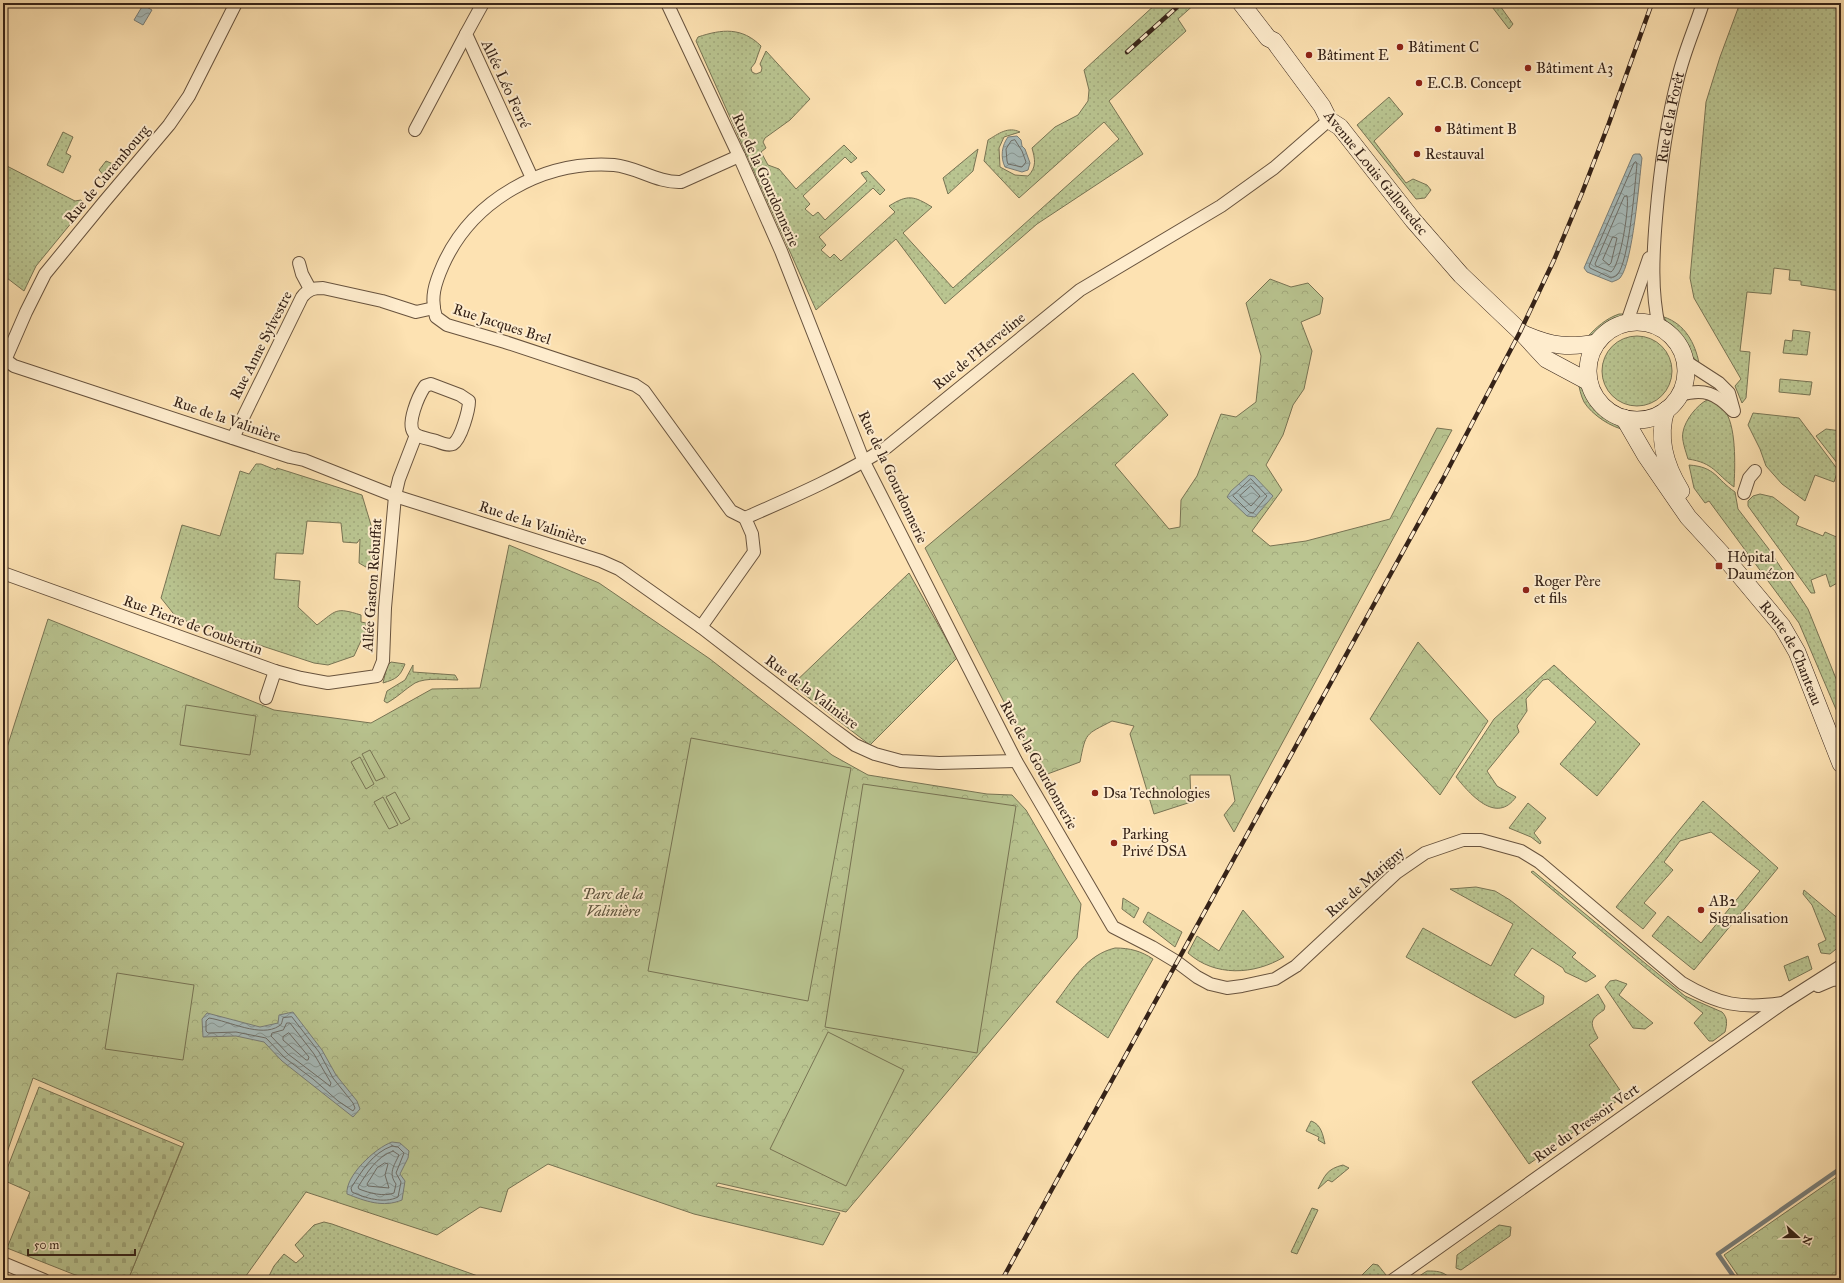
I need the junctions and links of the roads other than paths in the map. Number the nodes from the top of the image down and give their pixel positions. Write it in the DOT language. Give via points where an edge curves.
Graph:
graph roads {
  1 [pos="236,3"];
  2 [pos="483,3"];
  3 [pos="667,3"];
  4 [pos="1242,3"];
  5 [pos="1703,3"];
  6 [pos="466,34"];
  7 [pos="1329,120"];
  8 [pos="415,130"];
  9 [pos="739,156"];
  10 [pos="532,178"];
  11 [pos="1654,236"];
  12 [pos="299,263"];
  13 [pos="310,289"];
  14 [pos="434,308"];
  15 [pos="1627,322"];
  16 [pos="1659,326"];
  17 [pos="1523,334"];
  18 [pos="1596,343"];
  19 [pos="4,361"];
  20 [pos="1685,361"];
  21 [pos="1589,382"];
  22 [pos="1680,395"];
  23 [pos="1666,410"];
  24 [pos="1624,418"];
  25 [pos="416,434"];
  26 [pos="233,438"];
  27 [pos="864,462"];
  28 [pos="1755,471"];
  29 [pos="1744,493"];
  30 [pos="395,496"];
  31 [pos="745,518"];
  32 [pos="1722,553"];
  33 [pos="3,573"];
  34 [pos="701,628"];
  35 [pos="275,671"];
  36 [pos="377,676"];
  37 [pos="266,698"];
  38 [pos="1016,761"];
  39 [pos="1841,764"];
  40 [pos="1113,927"];
  41 [pos="1841,966"];
  42 [pos="1841,979"];
  43 [pos="1798,994"];
  44 [pos="1783,1003"];
  45 [pos="3,1263"];
  46 [pos="44,1280"];
  47 [pos="1392,1280"];
  1 -- 19 [label="street, Rue de Curembourg" via="189,96 169,125 45,274"];
  2 -- 6 [label="street, Allée Léo Ferré"];
  3 -- 9 [label="street, Rue de la Gourdonnerie"];
  4 -- 7 [label="main road, Avenue Louis Gallouedec" via="1268,38 1274,41 1322,106"];
  5 -- 11 [label="street, Rue de la Forêt" via="1678,76 1667,126"];
  6 -- 8 [label="street"];
  6 -- 10 [label="street, Allée Léo Ferré"];
  7 -- 17 [label="main road, Avenue Louis Gallouedec" via="1340,127 1413,220 1461,275"];
  7 -- 27 [label="street, Rue de l'Herveline" via="1274,168 1221,206 1080,290 887,447"];
  9 -- 10 [label="street, Rue Jacques Brel" via="681,182 671,182 638,170 614,165 579,166"];
  9 -- 27 [label="street, Rue de la Gourdonnerie" via="781,251"];
  10 -- 14 [label="street, Rue Jacques Brel" via="486,207 454,244 436,282 432,298"];
  11 -- 15 [label="street, Rue de la Forêt" via="1646,272"];
  11 -- 16 [label="street, Rue de la Forêt" via="1654,302"];
  12 -- 13 [label="street, Rue Anne Sylvestre"];
  13 -- 14 [label="street, Rue Anne Sylvestre" via="323,288 382,300 416,312"];
  13 -- 26 [label="street, Rue Anne Sylvestre" via="302,297"];
  14 -- 31 [label="street, Rue Jacques Brel" via="436,317 447,325 635,385 644,391 731,511"];
  15 -- 16 [label="main road"];
  15 -- 18 [label="main road" via="1615,326"];
  16 -- 20 [label="main road" via="1676,341"];
  17 -- 18 [label="main road, Avenue Louis Gallouedec" via="1559,346"];
  17 -- 21 [label="main road, Avenue Louis Gallouedec" via="1546,359"];
  18 -- 21 [label="main road" via="1588,362"];
  19 -- 26 [label="street, Rue de la Valinière"];
  20 -- 22 [label="main road" via="1686,376"];
  20 -- 22 [label="street" via="1719,383 1729,393 1734,411 1712,394 1690,392"];
  21 -- 24 [label="main road" via="1594,396 1604,408"];
  22 -- 23 [label="main road"];
  23 -- 24 [label="main road" via="1646,420"];
  23 -- 32 [label="main road, Route de Chanteau" via="1661,431 1674,481"];
  24 -- 32 [label="main road, Route de Chanteau" via="1646,456 1688,517"];
  25 -- 25 [label="street" via="448,445 454,443 459,437 469,401 441,387 431,384 425,386 411,421 411,428"];
  25 -- 30 [label="street, Allée Gaston Rebuffat"];
  26 -- 30 [label="street, Rue de la Valinière" via="304,460"];
  27 -- 31 [label="street, Rue de l'Herveline"];
  27 -- 38 [label="street, Rue de la Gourdonnerie"];
  28 -- 29 [label="street" via="1749,478"];
  30 -- 34 [label="street, Rue de la Valinière" via="601,561 618,569"];
  30 -- 36 [label="street, Allée Gaston Rebuffat" via="383,661"];
  31 -- 34 [label="street" via="752,534 754,552"];
  32 -- 39 [label="main road, Route de Chanteau" via="1782,626 1797,652"];
  33 -- 35 [label="street, Rue Pierre de Coubertin"];
  34 -- 38 [label="street, Rue de la Valinière" via="855,745 875,754 901,761 939,763"];
  35 -- 36 [label="street, Rue Pierre de Coubertin" via="328,684"];
  35 -- 37 [label="street"];
  38 -- 40 [label="street, Rue de la Gourdonnerie"];
  40 -- 44 [label="street, Rue de Marigny" via="1152,947 1210,984 1227,988 1262,983 1275,979 1296,966 1396,873 1425,853 1463,840 1481,840 1521,851 1539,862 1682,983 1705,996 1725,1004 1765,1006"];
  41 -- 43 [label="street, Rue du Pressoir Vert"];
  42 -- 43 [label="street, Rue du Pressoir Vert" via="1832,980"];
  43 -- 44 [label="street, Rue du Pressoir Vert"];
  44 -- 47 [label="street, Rue du Pressoir Vert"];
  45 -- 46 [label="street"];
}
